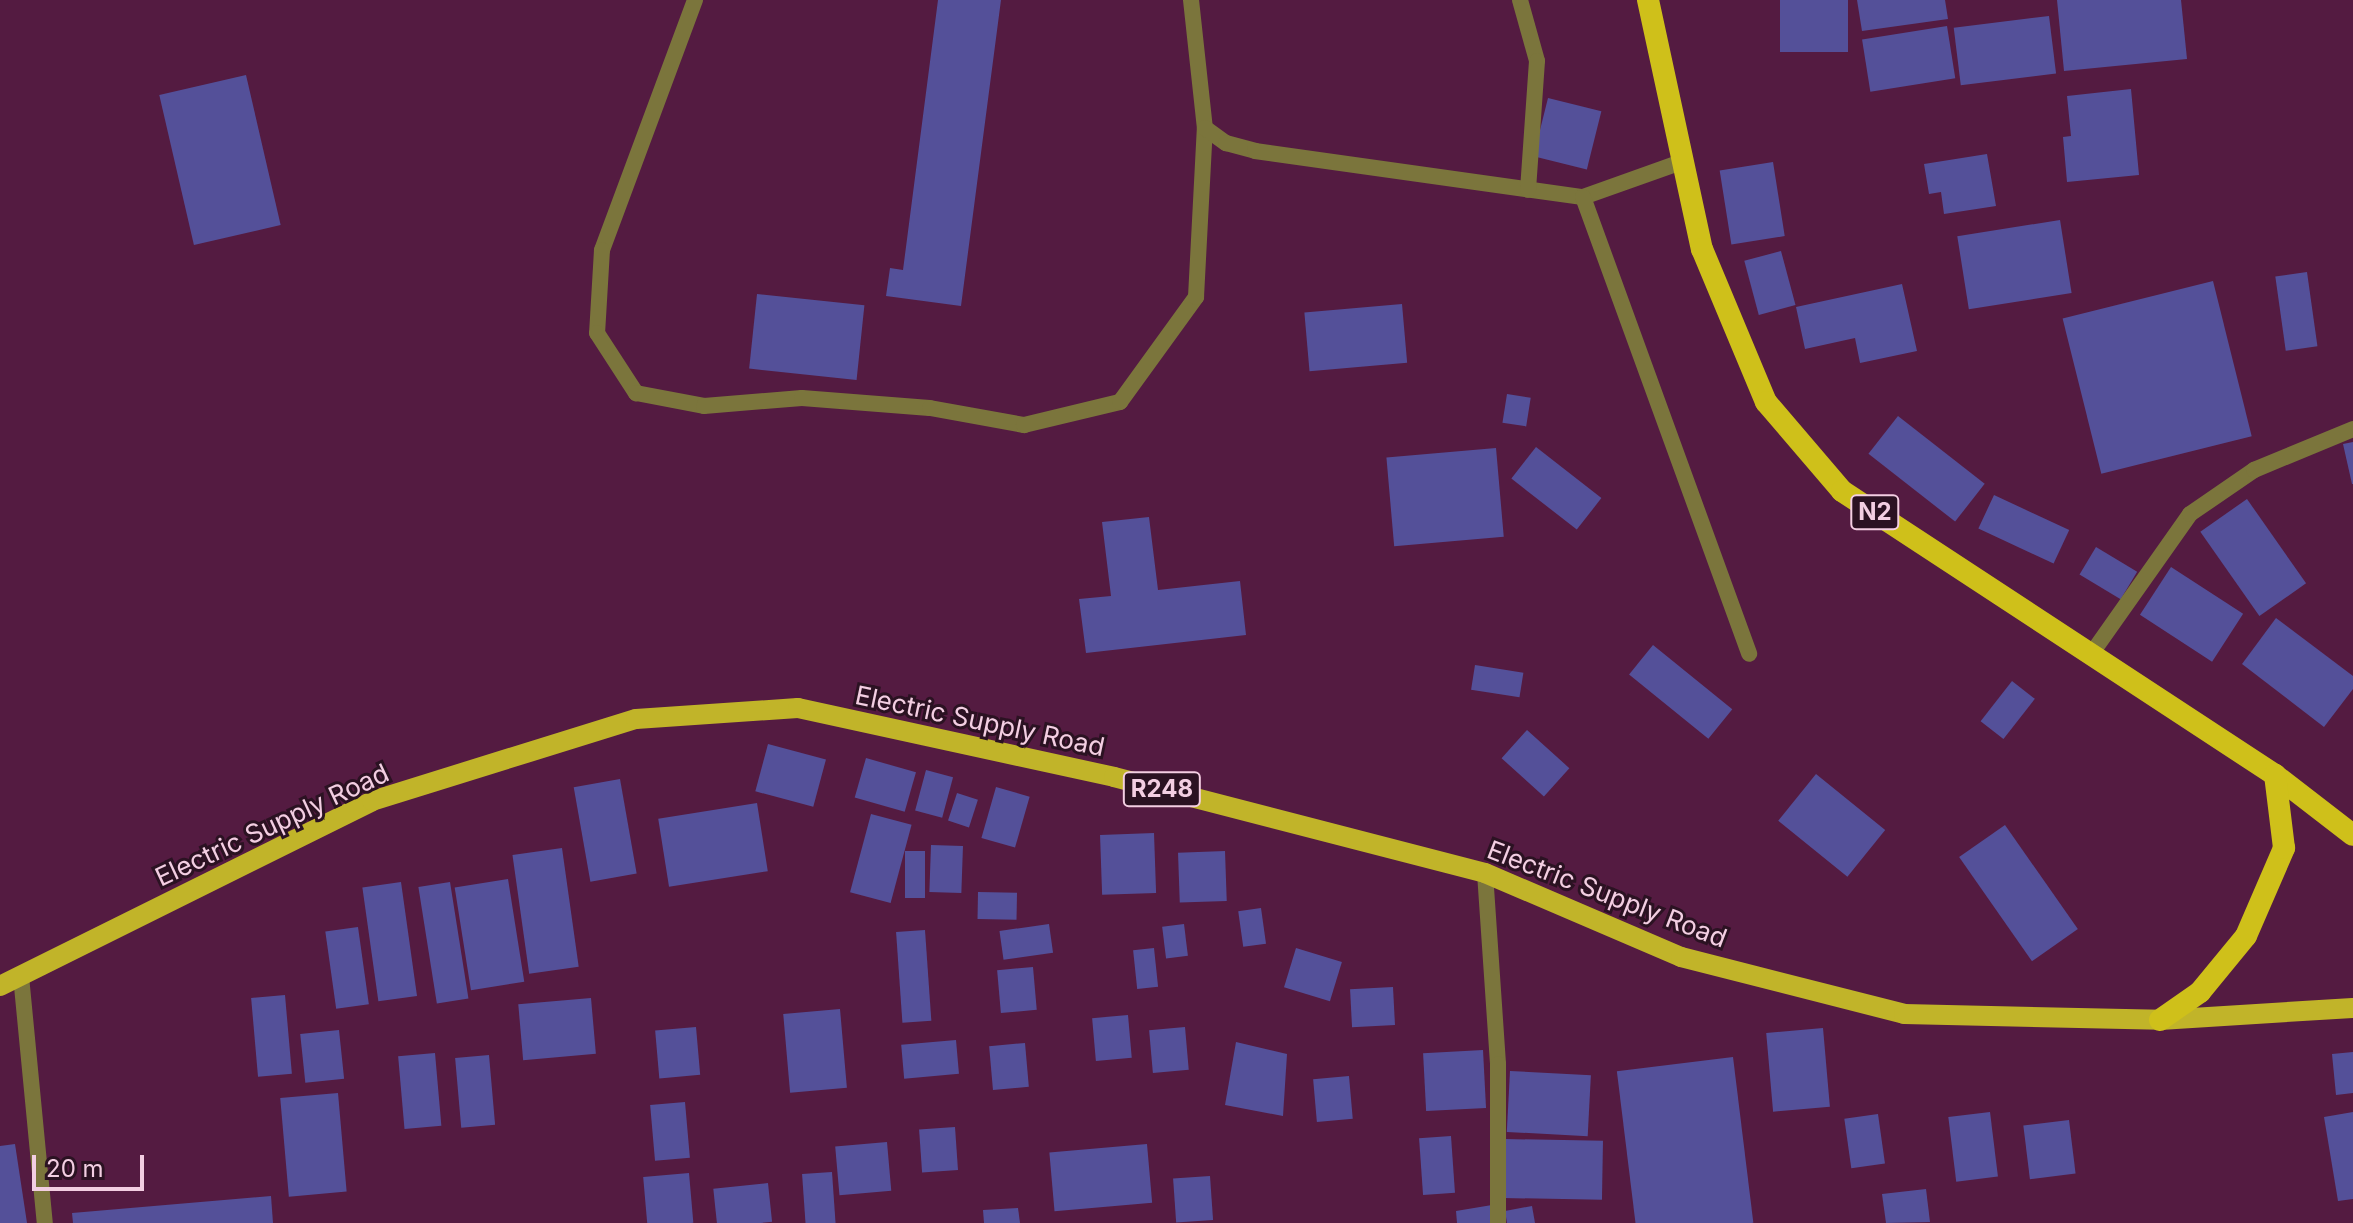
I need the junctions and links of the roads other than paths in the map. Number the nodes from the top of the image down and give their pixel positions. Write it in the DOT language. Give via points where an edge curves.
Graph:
graph roads {
  1 [pos="695,0"];
  2 [pos="1191,0"];
  3 [pos="1520,0"];
  4 [pos="1648,0"];
  5 [pos="1205,128"];
  6 [pos="1684,161"];
  7 [pos="1528,190"];
  8 [pos="1583,197"];
  9 [pos="2353,429"];
  10 [pos="2092,653"];
  11 [pos="1749,654"];
  12 [pos="2275,775"];
  13 [pos="2353,835"];
  14 [pos="1485,873"];
  15 [pos="21,976"];
  16 [pos="0,986"];
  17 [pos="2353,1008"];
  18 [pos="2160,1020"];
  19 [pos="45,1223"];
  20 [pos="1498,1223"];
  1 -- 5 [label="street" via="602,250 597,333 636,393 704,406 830,400 930,408 1024,425 1120,402 1196,297"];
  2 -- 5 [label="street"];
  3 -- 7 [label="street" via="1537,61"];
  4 -- 6 [label="highway, N2" via="1650,28"];
  5 -- 7 [label="street" via="1226,143 1255,151"];
  6 -- 8 [label="street"];
  6 -- 10 [label="highway, N2" via="1702,249 1766,402 1842,491"];
  7 -- 8 [label="street"];
  8 -- 11 [label="street"];
  9 -- 10 [label="street" via="2254,470 2190,514"];
  10 -- 12 [label="highway, N2"];
  12 -- 13 [label="highway, N2"];
  12 -- 18 [label="highway" via="2284,848 2246,936 2200,992"];
  14 -- 15 [label="main road, Electric Supply Road / R248" via="1114,777 798,708 636,719 372,801"];
  14 -- 18 [label="main road, Electric Supply Road / R248" via="1681,957 1904,1014"];
  14 -- 20 [label="street" via="1498,1064"];
  15 -- 16 [label="main road, Electric Supply Road / R248"];
  15 -- 19 [label="street"];
  17 -- 18 [label="main road, Electric Supply Road / R248"];
}
